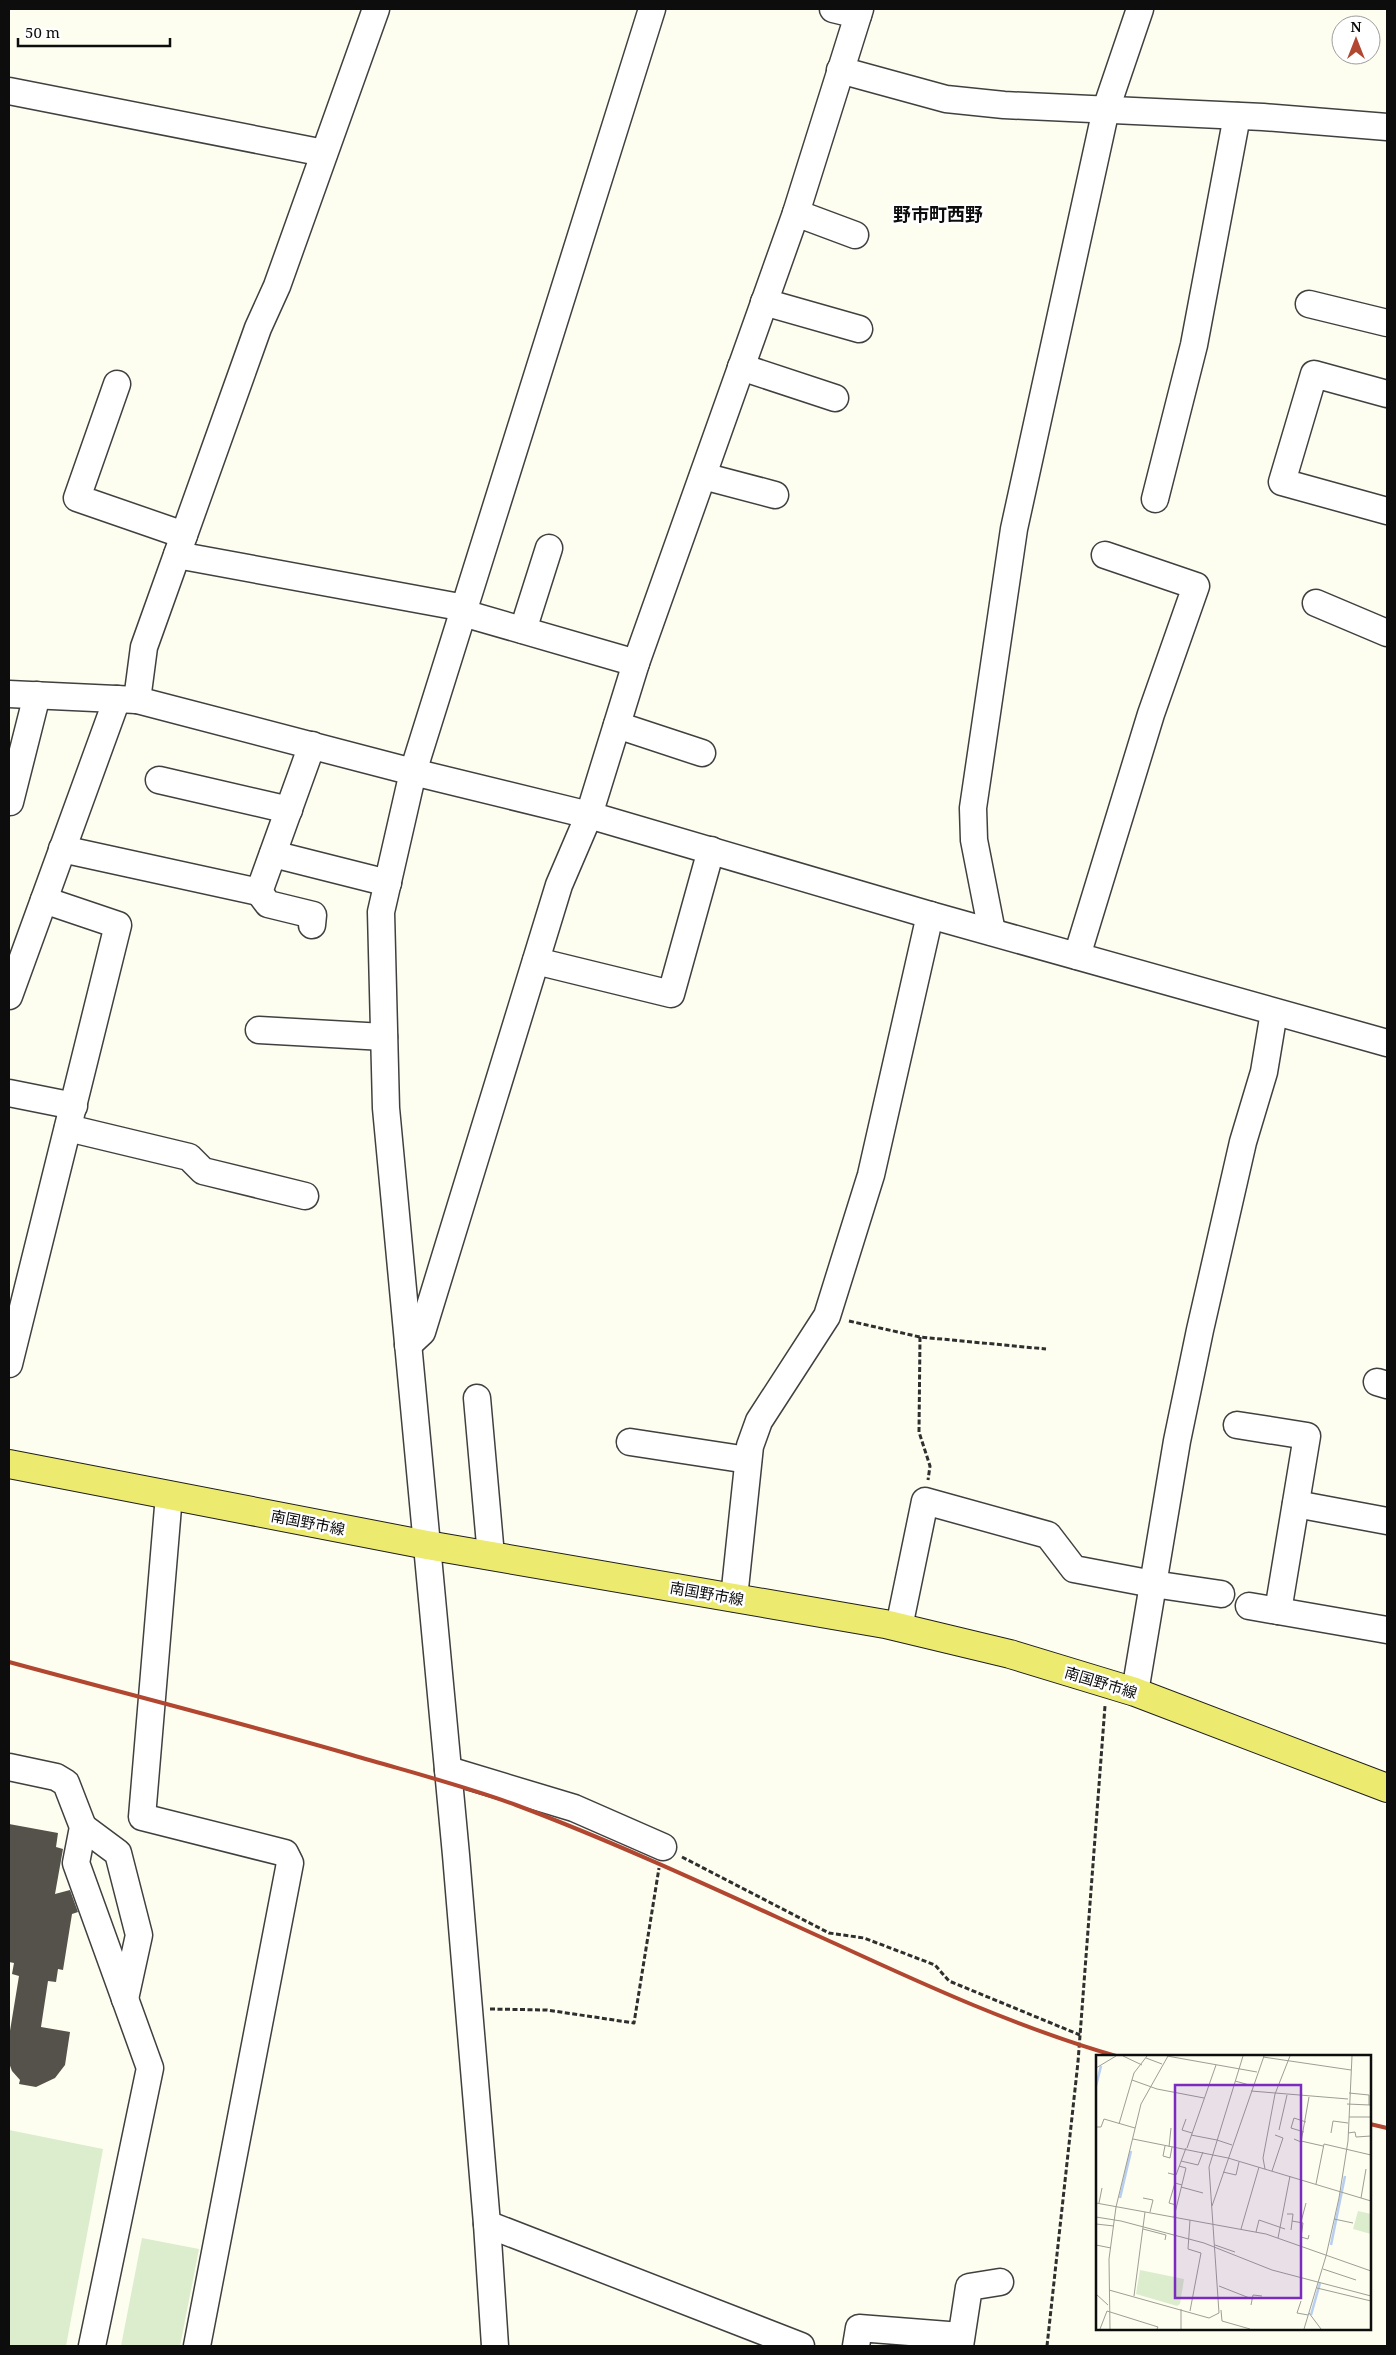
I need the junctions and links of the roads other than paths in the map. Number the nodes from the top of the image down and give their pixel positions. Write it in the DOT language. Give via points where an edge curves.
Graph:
graph roads {
  1 [pos="376,9"];
  2 [pos="652,9"];
  3 [pos="1140,9"];
  4 [pos="850,11"];
  5 [pos="840,70"];
  6 [pos="9,90"];
  7 [pos="1106,109"];
  8 [pos="1238,116"];
  9 [pos="1387,127"];
  10 [pos="324,153"];
  11 [pos="796,213"];
  12 [pos="855,235"];
  13 [pos="1326,301"];
  14 [pos="764,302"];
  15 [pos="1387,323"];
  16 [pos="859,329"];
  17 [pos="741,368"];
  18 [pos="117,384"];
  19 [pos="1387,394"];
  20 [pos="835,398"];
  21 [pos="703,476"];
  22 [pos="775,495"];
  23 [pos="1155,499"];
  24 [pos="1387,511"];
  25 [pos="180,545"];
  26 [pos="549,548"];
  27 [pos="1105,555"];
  28 [pos="1316,603"];
  29 [pos="464,611"];
  30 [pos="524,630"];
  31 [pos="1387,633"];
  32 [pos="636,663"];
  33 [pos="9,694"];
  34 [pos="38,695"];
  35 [pos="127,699"];
  36 [pos="617,725"];
  37 [pos="312,745"];
  38 [pos="702,754"];
  39 [pos="413,772"];
  40 [pos="159,780"];
  41 [pos="10,802"];
  42 [pos="289,810"];
  43 [pos="590,815"];
  44 [pos="62,849"];
  45 [pos="710,850"];
  46 [pos="273,854"];
  47 [pos="388,883"];
  48 [pos="259,892"];
  49 [pos="44,900"];
  50 [pos="930,915"];
  51 [pos="312,925"];
  52 [pos="992,932"];
  53 [pos="18,941"];
  54 [pos="1077,956"];
  55 [pos="536,961"];
  56 [pos="9,996"];
  57 [pos="1274,1012"];
  58 [pos="259,1030"];
  59 [pos="384,1037"];
  60 [pos="1387,1043"];
  61 [pos="9,1093"];
  62 [pos="71,1117"];
  63 [pos="305,1196"];
  64 [pos="13,1332"];
  65 [pos="408,1345"];
  66 [pos="9,1364"];
  67 [pos="478,1398"];
  68 [pos="1237,1425"];
  69 [pos="630,1442"];
  70 [pos="748,1460"];
  71 [pos="9,1464"];
  72 [pos="169,1495"];
  73 [pos="1296,1504"];
  74 [pos="1387,1521"];
  75 [pos="427,1545"];
  76 [pos="491,1556"];
  77 [pos="1153,1584"];
  78 [pos="1221,1594"];
  79 [pos="734,1598"];
  80 [pos="1249,1606"];
  81 [pos="1278,1611"];
  82 [pos="899,1627"];
  83 [pos="1387,1630"];
  84 [pos="1135,1692"];
  85 [pos="9,1767"];
  86 [pos="448,1770"];
  87 [pos="1387,1788"];
  88 [pos="83,1827"];
  89 [pos="663,1847"];
  90 [pos="125,1999"];
  91 [pos="487,2224"];
  92 [pos="1000,2282"];
  93 [pos="961,2341"];
  94 [pos="92,2346"];
  95 [pos="197,2346"];
  96 [pos="495,2346"];
  97 [pos="801,2346"];
  98 [pos="856,2346"];
  1 -- 10 [label="street"];
  2 -- 29 [label="street"];
  3 -- 7 [label="street"];
  4 -- 5 [label="street"];
  5 -- 7 [label="street" via="946,99"];
  5 -- 11 [label="street"];
  6 -- 10 [label="street"];
  7 -- 8 [label="street"];
  7 -- 52 [label="street" via="1014,529 974,799 974,840"];
  8 -- 9 [label="street"];
  8 -- 23 [label="street" via="1194,344"];
  10 -- 25 [label="street"];
  11 -- 12 [label="street"];
  11 -- 14 [label="street"];
  13 -- 15 [label="street"];
  14 -- 16 [label="street"];
  14 -- 17 [label="street"];
  17 -- 20 [label="street"];
  17 -- 21 [label="street"];
  18 -- 25 [label="street" via="77,498"];
  19 -- 24 [label="street" via="1314,374 1282,482"];
  21 -- 22 [label="street"];
  21 -- 32 [label="street"];
  25 -- 29 [label="street"];
  25 -- 35 [label="street"];
  26 -- 30 [label="street"];
  27 -- 54 [label="street" via="1196,586 1151,714"];
  28 -- 31 [label="street"];
  29 -- 30 [label="street"];
  29 -- 39 [label="street"];
  30 -- 32 [label="street"];
  32 -- 36 [label="street"];
  33 -- 34 [label="street"];
  34 -- 35 [label="street"];
  34 -- 41 [label="street"];
  35 -- 37 [label="street"];
  35 -- 44 [label="street"];
  36 -- 38 [label="street"];
  36 -- 43 [label="street"];
  37 -- 39 [label="street"];
  37 -- 42 [label="street"];
  39 -- 43 [label="street"];
  39 -- 47 [label="street"];
  40 -- 42 [label="street"];
  42 -- 46 [label="street"];
  43 -- 45 [label="street"];
  43 -- 55 [label="street" via="559,885"];
  44 -- 48 [label="street"];
  44 -- 49 [label="street"];
  45 -- 50 [label="street"];
  45 -- 55 [label="street" via="671,994"];
  46 -- 47 [label="street"];
  46 -- 48 [label="street"];
  47 -- 59 [label="street" via="381,912"];
  48 -- 51 [label="street" via="268,904 313,915"];
  49 -- 53 [label="street"];
  49 -- 62 [label="street" via="118,925"];
  50 -- 52 [label="street"];
  50 -- 70 [label="street" via="871,1175 827,1316 758,1421"];
  52 -- 54 [label="street"];
  53 -- 56 [label="street"];
  54 -- 57 [label="street"];
  55 -- 65 [label="street" via="422,1332"];
  57 -- 60 [label="street"];
  57 -- 77 [label="street" via="1264,1072 1243,1142 1200,1330"];
  58 -- 59 [label="street"];
  59 -- 65 [label="street" via="386,1108"];
  61 -- 62 [label="street"];
  62 -- 63 [label="street" via="189,1157 203,1171"];
  62 -- 64 [label="street"];
  64 -- 66 [label="street"];
  65 -- 75 [label="street"];
  67 -- 76 [label="street"];
  68 -- 73 [label="street" via="1307,1436"];
  69 -- 70 [label="street"];
  70 -- 79 [label="street"];
  71 -- 72 [label="main road, 南国野市線"];
  72 -- 75 [label="main road, 南国野市線"];
  72 -- 95 [label="street" via="142,1817 285,1854 290,1863"];
  73 -- 74 [label="street"];
  73 -- 81 [label="street"];
  75 -- 76 [label="main road, 南国野市線"];
  75 -- 86 [label="street"];
  76 -- 79 [label="main road, 南国野市線"];
  77 -- 78 [label="street"];
  77 -- 82 [label="street" via="1074,1569 1048,1535 925,1501"];
  77 -- 84 [label="street"];
  79 -- 82 [label="main road, 南国野市線"];
  80 -- 81 [label="street"];
  81 -- 83 [label="street"];
  82 -- 84 [label="main road, 南国野市線" via="1010,1654"];
  84 -- 87 [label="main road, 南国野市線"];
  85 -- 88 [label="street" via="56,1777 66,1783"];
  86 -- 89 [label="street" via="574,1808"];
  86 -- 91 [label="street"];
  88 -- 90 [label="street" via="76,1863"];
  88 -- 90 [label="street" via="118,1853 139,1935"];
  90 -- 94 [label="street" via="150,2068"];
  91 -- 96 [label="street"];
  91 -- 97 [label="street"];
  92 -- 93 [label="street" via="969,2287"];
  93 -- 98 [label="street" via="859,2328"];
}
